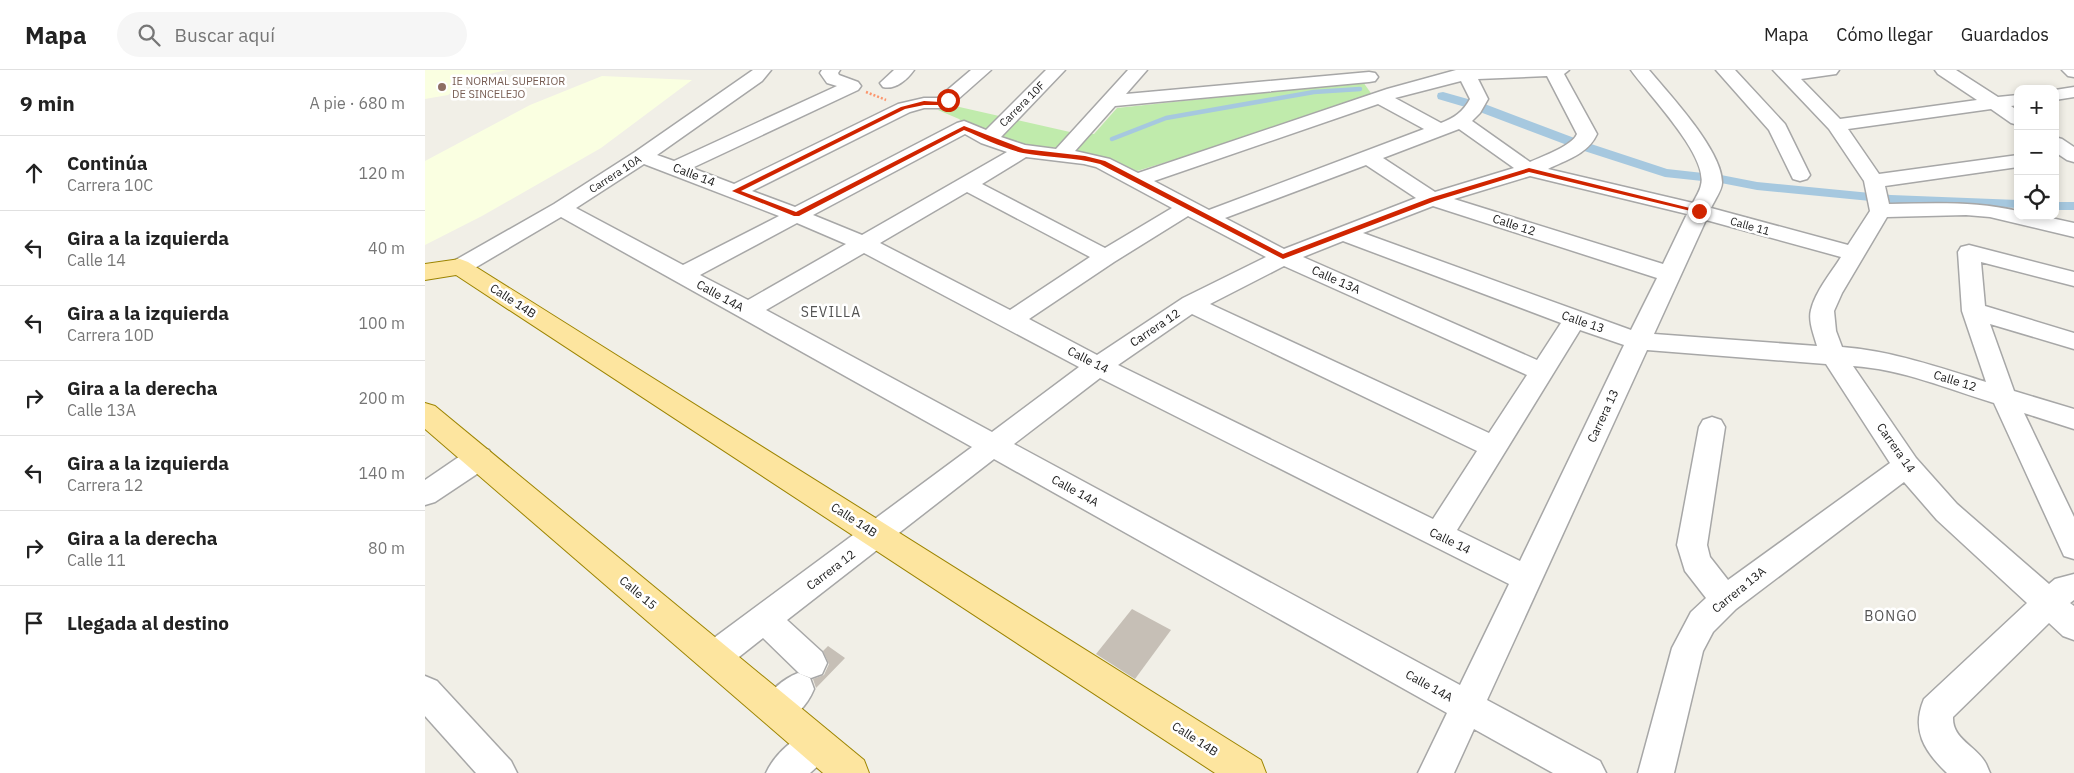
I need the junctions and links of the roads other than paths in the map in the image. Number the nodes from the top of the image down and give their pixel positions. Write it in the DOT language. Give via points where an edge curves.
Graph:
graph roads {
  1 [pos="762,70"];
  2 [pos="905,70"];
  3 [pos="983,70"];
  4 [pos="1056,70"];
  5 [pos="1138,70"];
  6 [pos="1553,70"];
  7 [pos="1560,70"];
  8 [pos="1640,70"];
  9 [pos="1725,70"];
  10 [pos="1831,70"];
  11 [pos="1944,70"];
  12 [pos="1466,72"];
  13 [pos="1785,73"];
  14 [pos="832,74"];
  15 [pos="1364,74"];
  16 [pos="1324,75"];
  17 [pos="889,83"];
  18 [pos="2074,92"];
  19 [pos="2059,94"];
  20 [pos="1387,96"];
  21 [pos="1110,101"];
  22 [pos="2014,101"];
  23 [pos="1994,104"];
  24 [pos="2014,116"];
  25 [pos="1461,122"];
  26 [pos="1836,125"];
  27 [pos="1439,130"];
  28 [pos="989,139"];
  29 [pos="1581,141"];
  30 [pos="1023,151"];
  31 [pos="1061,154"];
  32 [pos="642,156"];
  33 [pos="1368,158"];
  34 [pos="2014,162"];
  35 [pos="676,168"];
  36 [pos="1529,170"];
  37 [pos="1800,175"];
  38 [pos="1137,180"];
  39 [pos="967,184"];
  40 [pos="736,191"];
  41 [pos="1878,196"];
  42 [pos="1432,199"];
  43 [pos="561,208"];
  44 [pos="1699,211"];
  45 [pos="1198,213"];
  46 [pos="796,215"];
  47 [pos="2074,230"];
  48 [pos="1344,234"];
  49 [pos="863,244"];
  50 [pos="1854,254"];
  51 [pos="1106,257"];
  52 [pos="1283,257"];
  53 [pos="460,268"];
  54 [pos="425,272"];
  55 [pos="1669,274"];
  56 [pos="682,275"];
  57 [pos="2074,279"];
  58 [pos="1191,304"];
  59 [pos="747,311"];
  60 [pos="1974,311"];
  61 [pos="1011,320"];
  62 [pos="1575,320"];
  63 [pos="1638,341"];
  64 [pos="2074,341"];
  65 [pos="1833,355"];
  66 [pos="1098,366"];
  67 [pos="1542,372"];
  68 [pos="2003,396"];
  69 [pos="425,413"];
  70 [pos="2074,420"];
  71 [pos="1712,427"];
  72 [pos="993,446"];
  73 [pos="1495,448"];
  74 [pos="479,458"];
  75 [pos="1906,466"];
  76 [pos="425,494"];
  77 [pos="877,535"];
  78 [pos="1438,535"];
  79 [pos="2074,547"];
  80 [pos="1527,579"];
  81 [pos="2061,595"];
  82 [pos="1725,599"];
  83 [pos="765,619"];
  84 [pos="2074,626"];
  85 [pos="714,658"];
  86 [pos="795,688"];
  87 [pos="425,692"];
  88 [pos="1467,707"];
  89 [pos="817,744"];
  90 [pos="499,773"];
  91 [pos="784,773"];
  92 [pos="851,773"];
  93 [pos="1247,773"];
  94 [pos="1436,773"];
  95 [pos="1588,773"];
  96 [pos="1656,773"];
  97 [pos="1972,773"];
  1 -- 32 [label="street, Carrera 10A" via="756,78"];
  2 -- 17 [label="street"];
  3 -- 40 [label="street" via="942,104 924,103 903,108"];
  4 -- 28 [label="street, Carrera 10F"];
  5 -- 21 [label="street"];
  6 -- 7 [label="street"];
  6 -- 12 [label="street"];
  6 -- 29 [label="street, Carrera 12"];
  8 -- 44 [label="street, Carrera 13" via="1702,150 1711,180"];
  9 -- 37 [label="street" via="1778,128"];
  10 -- 13 [label="street"];
  11 -- 23 [label="street"];
  12 -- 20 [label="street"];
  12 -- 25 [label="street" via="1477,104"];
  13 -- 26 [label="street"];
  14 -- 35 [label="street" via="852,86"];
  15 -- 16 [label="street"];
  15 -- 20 [label="street"];
  16 -- 21 [label="street"];
  18 -- 19 [label="street"];
  20 -- 27 [label="street"];
  20 -- 38 [label="street"];
  21 -- 31 [label="street"];
  22 -- 23 [label="street"];
  23 -- 24 [label="street"];
  23 -- 26 [label="street"];
  25 -- 27 [label="street"];
  25 -- 36 [label="street"];
  26 -- 41 [label="street"];
  27 -- 33 [label="street"];
  28 -- 30 [label="street, Calle 13A"];
  28 -- 46 [label="street, Calle 13A" via="964,127"];
  29 -- 36 [label="street, Carrera 12"];
  30 -- 31 [label="street, Calle 13A"];
  30 -- 39 [label="street"];
  31 -- 38 [label="street, Calle 13A" via="1103,163"];
  32 -- 35 [label="street, Calle 14"];
  32 -- 43 [label="street, Carrera 10A"];
  33 -- 42 [label="street, Calle 12"];
  33 -- 45 [label="street"];
  34 -- 41 [label="street"];
  35 -- 40 [label="street, Calle 14"];
  36 -- 42 [label="street, Carrera 12"];
  36 -- 44 [label="street, Calle 11"];
  38 -- 45 [label="street, Calle 13A"];
  39 -- 49 [label="street"];
  39 -- 51 [label="street"];
  40 -- 46 [label="street, Calle 14"];
  41 -- 47 [label="street" via="1990,211"];
  41 -- 50 [label="street, Carrera 14"];
  42 -- 48 [label="street, Carrera 12"];
  42 -- 55 [label="street, Calle 12"];
  43 -- 53 [label="street, Carrera 10A"];
  43 -- 56 [label="street, Calle 14A"];
  44 -- 50 [label="street, Calle 11"];
  44 -- 55 [label="street, Carrera 13"];
  45 -- 51 [label="street"];
  45 -- 52 [label="street, Calle 13A"];
  46 -- 49 [label="street, Calle 14"];
  46 -- 56 [label="street"];
  48 -- 52 [label="street, Carrera 12"];
  48 -- 62 [label="street, Calle 13"];
  49 -- 59 [label="street"];
  49 -- 61 [label="street, Calle 14"];
  50 -- 65 [label="street, Carrera 14" via="1823,311 1824,331"];
  51 -- 61 [label="street"];
  52 -- 58 [label="street, Carrera 12"];
  52 -- 67 [label="street, Calle 13A"];
  53 -- 54 [label="main road"];
  53 -- 77 [label="main road, Calle 14B"];
  55 -- 63 [label="street, Carrera 13"];
  56 -- 59 [label="street, Calle 14A"];
  57 -- 60 [label="street" via="1969,252"];
  58 -- 66 [label="street, Carrera 12"];
  58 -- 73 [label="street"];
  59 -- 72 [label="street, Calle 14A"];
  60 -- 64 [label="street"];
  60 -- 68 [label="street"];
  61 -- 66 [label="street, Calle 14"];
  62 -- 63 [label="street, Calle 13"];
  62 -- 67 [label="street"];
  63 -- 65 [label="street, Calle 13"];
  63 -- 80 [label="street, Carrera 13"];
  65 -- 68 [label="street, Calle 12" via="1905,366"];
  65 -- 75 [label="street, Carrera 14"];
  66 -- 72 [label="street, Carrera 12"];
  66 -- 78 [label="street, Calle 14"];
  67 -- 73 [label="street"];
  68 -- 70 [label="street, Calle 12"];
  68 -- 79 [label="street"];
  69 -- 74 [label="main road, Calle 15"];
  71 -- 82 [label="street" via="1692,545 1696,562"];
  72 -- 77 [label="street, Carrera 12"];
  72 -- 88 [label="street, Calle 14A"];
  73 -- 78 [label="street"];
  74 -- 76 [label="street"];
  74 -- 85 [label="main road, Calle 15"];
  75 -- 81 [label="street, Carrera 14" via="1947,512"];
  75 -- 82 [label="street, Carrera 13A"];
  77 -- 83 [label="street, Carrera 12"];
  77 -- 93 [label="main road, Calle 14B"];
  78 -- 80 [label="street, Calle 14"];
  80 -- 88 [label="street, Carrera 13"];
  81 -- 84 [label="street"];
  81 -- 97 [label="street" via="1936,710 1935,730 1949,751"];
  82 -- 96 [label="street, Carrera 13A" via="1701,622 1688,648"];
  83 -- 85 [label="street, Carrera 12"];
  83 -- 86 [label="street"];
  85 -- 86 [label="main road, Calle 15"];
  86 -- 89 [label="main road, Calle 15"];
  87 -- 90 [label="street"];
  88 -- 94 [label="street, Carrera 13"];
  88 -- 95 [label="street, Calle 14A"];
  89 -- 91 [label="street"];
  89 -- 92 [label="main road, Calle 15"];
}
